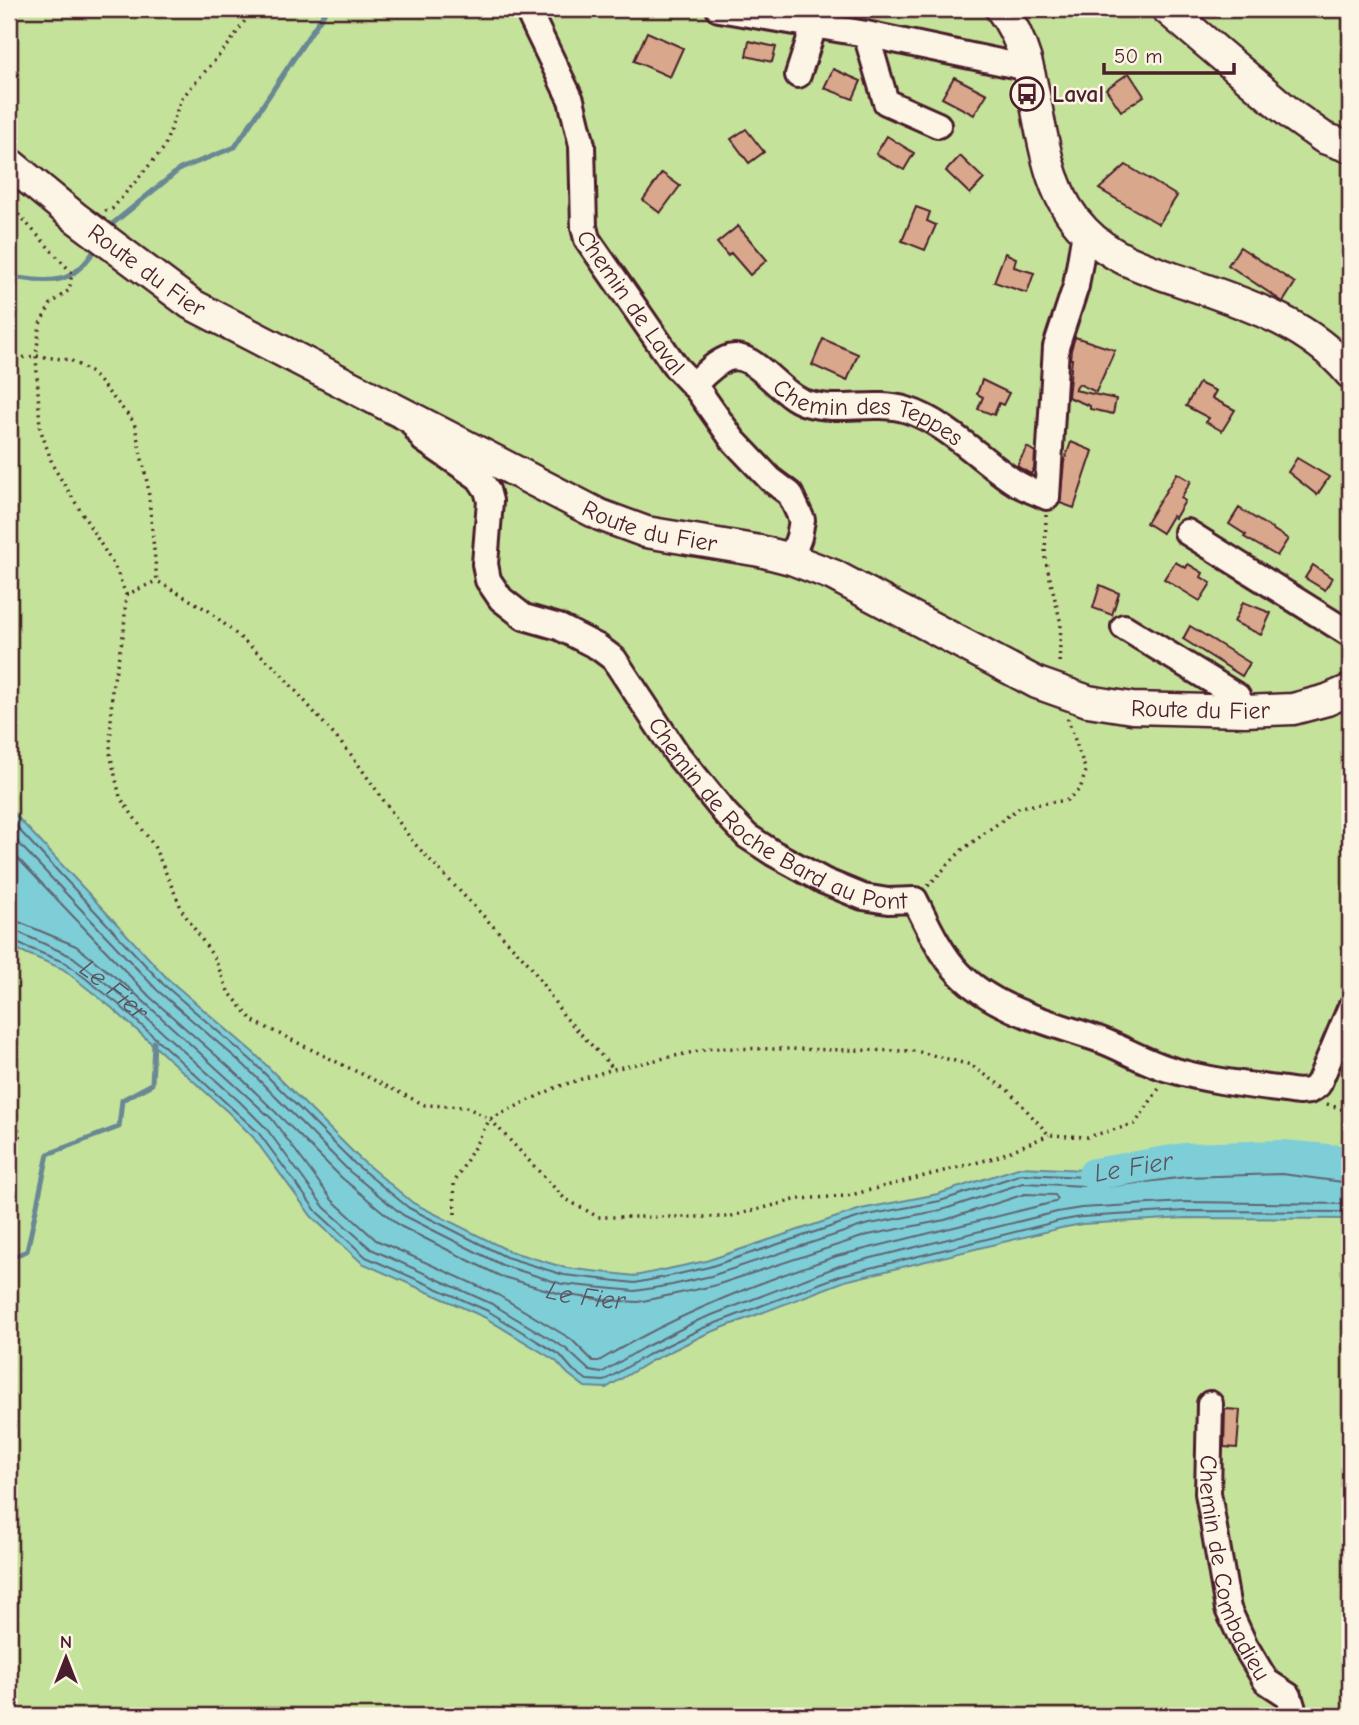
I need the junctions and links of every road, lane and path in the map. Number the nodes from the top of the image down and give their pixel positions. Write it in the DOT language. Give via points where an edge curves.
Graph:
graph roads {
  1 [pos="253,9"];
  2 [pos="531,9"];
  3 [pos="719,9"];
  4 [pos="1001,9"];
  5 [pos="1167,9"];
  6 [pos="814,26"];
  7 [pos="866,34"];
  8 [pos="1028,68"];
  9 [pos="798,75"];
  10 [pos="938,125"];
  11 [pos="1350,148"];
  12 [pos="9,163"];
  13 [pos="9,204"];
  14 [pos="76,218"];
  15 [pos="1085,232"];
  16 [pos="36,356"];
  17 [pos="9,359"];
  18 [pos="1350,373"];
  19 [pos="693,385"];
  20 [pos="407,415"];
  21 [pos="1047,497"];
  22 [pos="1187,532"];
  23 [pos="791,559"];
  24 [pos="157,581"];
  25 [pos="126,595"];
  26 [pos="1124,627"];
  27 [pos="1350,634"];
  28 [pos="1350,690"];
  29 [pos="1058,692"];
  30 [pos="1245,711"];
  31 [pos="915,900"];
  32 [pos="1350,1009"];
  33 [pos="9,1059"];
  34 [pos="613,1069"];
  35 [pos="1171,1070"];
  36 [pos="490,1119"];
  37 [pos="9,1134"];
  38 [pos="1049,1135"];
  39 [pos="455,1214"];
  40 [pos="1210,1404"];
  41 [pos="1295,1716"];
  1 -- 14 [label="path" via="181,99 164,148 112,209"];
  2 -- 19 [label="street, Chemin de Laval" via="571,100 582,145 587,239"];
  3 -- 6 [label="street"];
  4 -- 8 [label="main road" via="1016,32"];
  5 -- 11 [label="main road" via="1293,116 1324,138"];
  6 -- 7 [label="street"];
  6 -- 9 [label="street"];
  7 -- 8 [label="street"];
  7 -- 10 [label="street" via="886,102"];
  8 -- 15 [label="main road" via="1052,172 1060,194"];
  12 -- 14 [label="main road, Route du Fier"];
  13 -- 16 [label="path" via="72,273 69,290 51,304 40,324"];
  14 -- 20 [label="main road, Route du Fier" via="191,304"];
  15 -- 18 [label="main road" via="1130,263 1283,320 1329,349"];
  15 -- 21 [label="street" via="1076,286 1056,347"];
  16 -- 17 [label="path"];
  16 -- 24 [label="path" via="69,360 92,373 134,422 148,487"];
  16 -- 25 [label="path" via="40,428 53,466 116,569"];
  19 -- 21 [label="street, Chemin des Teppes" via="719,363 741,357 755,362 771,380 805,403 882,404 910,410 1015,483"];
  19 -- 23 [label="street, Chemin de Laval" via="733,440 790,494 802,520"];
  20 -- 23 [label="main road, Route du Fier" via="600,515 646,532"];
  20 -- 31 [label="street, Chemin de Roche Bard au Pont" via="424,440 479,478 487,490 485,564 488,580 501,599 524,617 559,627 614,659 677,754 747,836 824,881 863,897"];
  21 -- 29 [label="path" via="1045,558 1061,624"];
  22 -- 27 [label="street"];
  23 -- 29 [label="main road, Route du Fier" via="833,575"];
  24 -- 25 [label="path"];
  24 -- 34 [label="path" via="209,611 276,668 353,757 413,842 529,964 564,1016"];
  25 -- 36 [label="path" via="124,631 111,689 110,753 120,797 154,846 183,912 215,958 228,991 253,1021 425,1105 466,1107"];
  26 -- 30 [label="street" via="1237,696"];
  28 -- 30 [label="main road, Route du Fier" via="1293,709"];
  29 -- 30 [label="main road, Route du Fier" via="1132,708"];
  29 -- 31 [label="path" via="1086,771 1080,789 1067,800 1020,807 962,850"];
  31 -- 35 [label="street, Chemin de Roche Bard au Pont" via="947,958 993,999"];
  32 -- 35 [label="street, Chemin de Roche Bard au Pont" via="1318,1085 1309,1091"];
  33 -- 37 [label="path" via="20,1141"];
  34 -- 36 [label="path" via="557,1087"];
  34 -- 38 [label="path" via="713,1048 916,1051 971,1065 1010,1092"];
  35 -- 38 [label="path" via="1135,1124 1087,1137"];
  36 -- 38 [label="path" via="564,1198 597,1217 728,1217 798,1199 847,1196 994,1158"];
  36 -- 39 [label="path" via="454,1183"];
  40 -- 41 [label="street, Chemin de Combadieu" via="1208,1493 1228,1609 1266,1681 1289,1696"];
}
